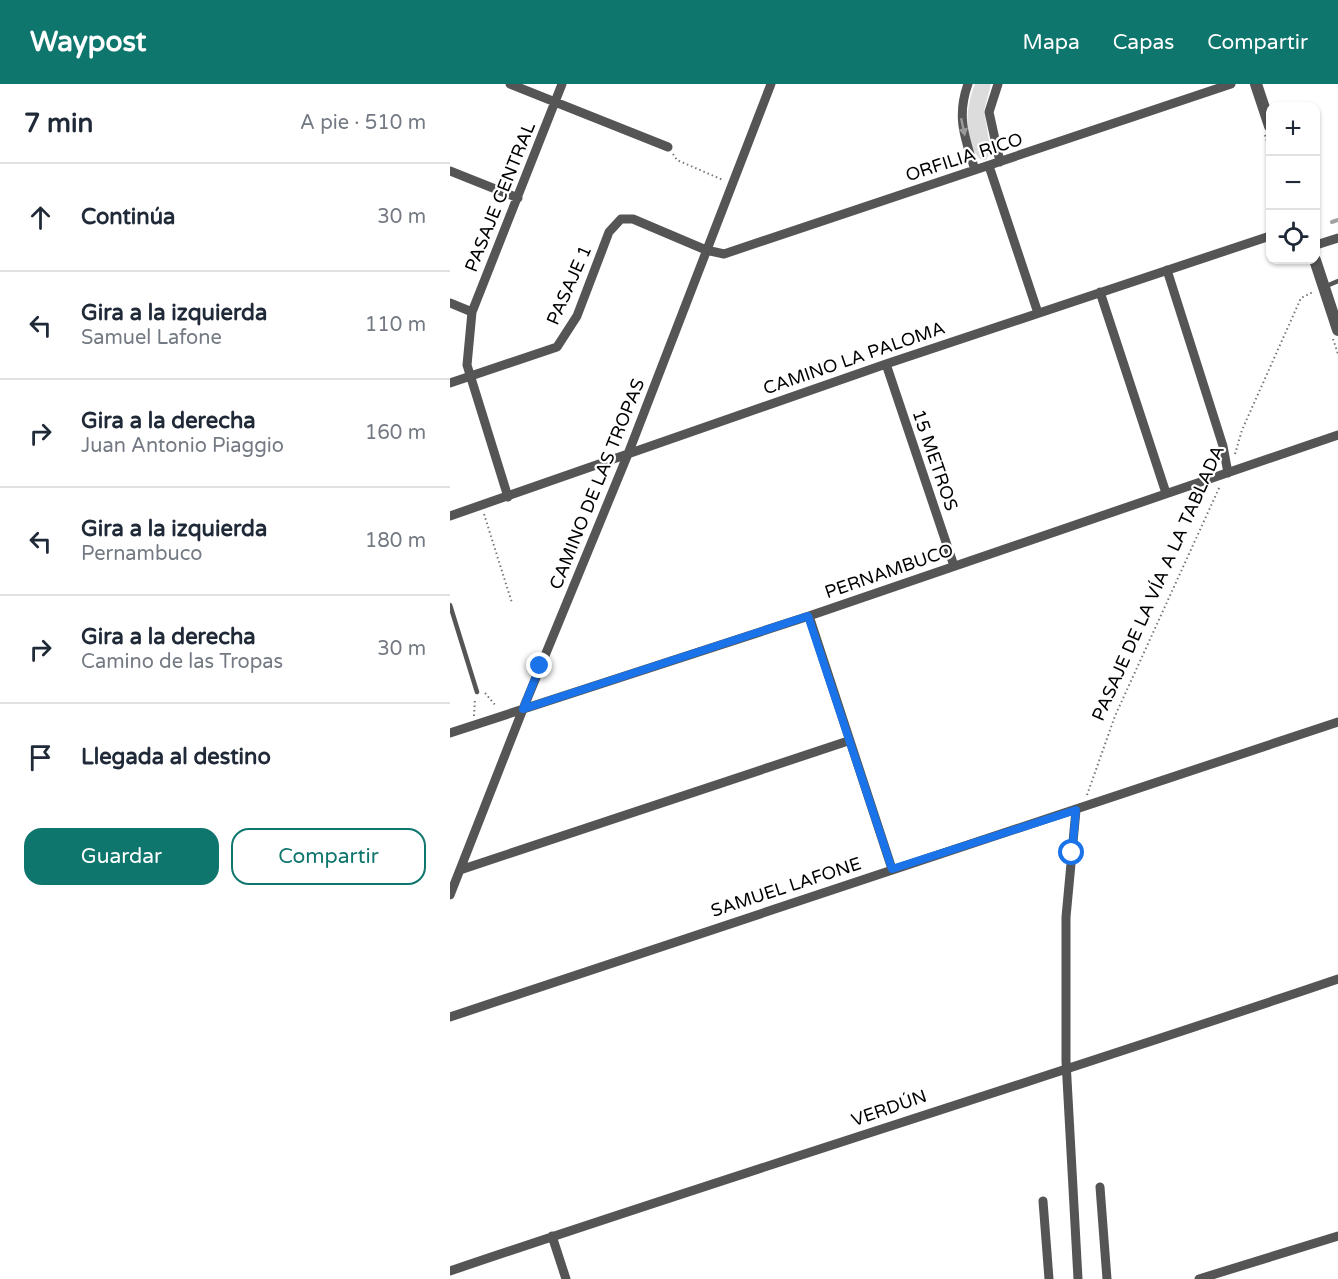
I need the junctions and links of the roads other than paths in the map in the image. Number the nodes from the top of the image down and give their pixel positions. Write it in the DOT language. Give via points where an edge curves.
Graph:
graph roads {
  1 [pos="510,84"];
  2 [pos="562,84"];
  3 [pos="771,84"];
  4 [pos="968,84"];
  5 [pos="998,84"];
  6 [pos="1231,84"];
  7 [pos="1256,84"];
  8 [pos="555,102"];
  9 [pos="1266,114"];
  10 [pos="668,147"];
  11 [pos="1000,162"];
  12 [pos="990,166"];
  13 [pos="975,170"];
  14 [pos="450,171"];
  15 [pos="518,198"];
  16 [pos="1266,237"];
  17 [pos="1338,238"];
  18 [pos="1320,244"];
  19 [pos="706,250"];
  20 [pos="1316,264"];
  21 [pos="1167,270"];
  22 [pos="1338,281"];
  23 [pos="1324,287"];
  24 [pos="1100,292"];
  25 [pos="450,303"];
  26 [pos="472,312"];
  27 [pos="1038,313"];
  28 [pos="1338,330"];
  29 [pos="886,364"];
  30 [pos="469,377"];
  31 [pos="450,383"];
  32 [pos="1338,435"];
  33 [pos="628,454"];
  34 [pos="1228,473"];
  35 [pos="1166,494"];
  36 [pos="508,497"];
  37 [pos="450,516"];
  38 [pos="954,566"];
  39 [pos="450,604"];
  40 [pos="808,616"];
  41 [pos="477,692"];
  42 [pos="523,709"];
  43 [pos="1338,722"];
  44 [pos="450,733"];
  45 [pos="848,741"];
  46 [pos="1079,808"];
  47 [pos="892,869"];
  48 [pos="460,870"];
  49 [pos="450,895"];
  50 [pos="1338,979"];
  51 [pos="450,1017"];
  52 [pos="1066,1071"];
  53 [pos="1100,1187"];
  54 [pos="1043,1201"];
  55 [pos="552,1236"];
  56 [pos="1338,1236"];
  57 [pos="450,1270"];
  58 [pos="566,1279"];
  59 [pos="1049,1279"];
  60 [pos="1078,1279"];
  61 [pos="1107,1279"];
  62 [pos="1199,1279"];
  1 -- 8 [label="street"];
  2 -- 8 [label="street, PASAJE CENTRAL"];
  3 -- 19 [label="street, CAMINO DE LAS TROPAS"];
  4 -- 13 [label="street, one-way" via="961,116"];
  5 -- 11 [label="street" via="989,112"];
  6 -- 11 [label="street, ORFILIA RICO"];
  7 -- 9 [label="street"];
  8 -- 10 [label="street"];
  8 -- 15 [label="street, PASAJE CENTRAL"];
  11 -- 12 [label="street, ORFILIA RICO"];
  12 -- 13 [label="street, ORFILIA RICO"];
  12 -- 27 [label="street"];
  13 -- 19 [label="street, ORFILIA RICO" via="724,254"];
  14 -- 15 [label="street"];
  15 -- 26 [label="street, PASAJE CENTRAL"];
  16 -- 21 [label="street, CAMINO LA PALOMA"];
  17 -- 18 [label="street"];
  19 -- 30 [label="street, PASAJE 1" via="633,219 621,219 609,232 578,316 557,347"];
  19 -- 33 [label="street, CAMINO DE LAS TROPAS"];
  20 -- 23 [label="street"];
  21 -- 24 [label="street, CAMINO LA PALOMA"];
  21 -- 34 [label="street"];
  22 -- 23 [label="lane"];
  23 -- 28 [label="street"];
  24 -- 27 [label="street, CAMINO LA PALOMA"];
  24 -- 35 [label="street"];
  25 -- 26 [label="street"];
  26 -- 30 [label="street, PASAJE CENTRAL" via="466,353"];
  27 -- 29 [label="street, CAMINO LA PALOMA"];
  29 -- 33 [label="street, CAMINO LA PALOMA"];
  29 -- 38 [label="street, 15 METROS"];
  30 -- 31 [label="street, PASAJE 1"];
  30 -- 36 [label="street, PASAJE CENTRAL"];
  32 -- 34 [label="street, PERNAMBUCO"];
  33 -- 36 [label="street, CAMINO LA PALOMA"];
  33 -- 42 [label="street, CAMINO DE LAS TROPAS"];
  34 -- 35 [label="street, PERNAMBUCO"];
  35 -- 38 [label="street, PERNAMBUCO"];
  36 -- 37 [label="street, CAMINO LA PALOMA"];
  38 -- 40 [label="street, PERNAMBUCO"];
  39 -- 41 [label="lane"];
  40 -- 42 [label="street, PERNAMBUCO"];
  40 -- 45 [label="street"];
  42 -- 44 [label="street, PERNAMBUCO"];
  42 -- 48 [label="street, CAMINO DE LAS TROPAS"];
  43 -- 46 [label="street, SAMUEL LAFONE"];
  45 -- 47 [label="street"];
  45 -- 48 [label="street"];
  46 -- 47 [label="street, SAMUEL LAFONE"];
  46 -- 52 [label="street" via="1066,917"];
  47 -- 51 [label="street, SAMUEL LAFONE"];
  48 -- 49 [label="street, CAMINO DE LAS TROPAS"];
  50 -- 52 [label="street, VERDÚN"];
  52 -- 55 [label="street, VERDÚN" via="947,1106"];
  52 -- 60 [label="street"];
  53 -- 61 [label="street"];
  54 -- 59 [label="street"];
  55 -- 57 [label="street, VERDÚN"];
  55 -- 58 [label="street"];
  56 -- 62 [label="street"];
}
